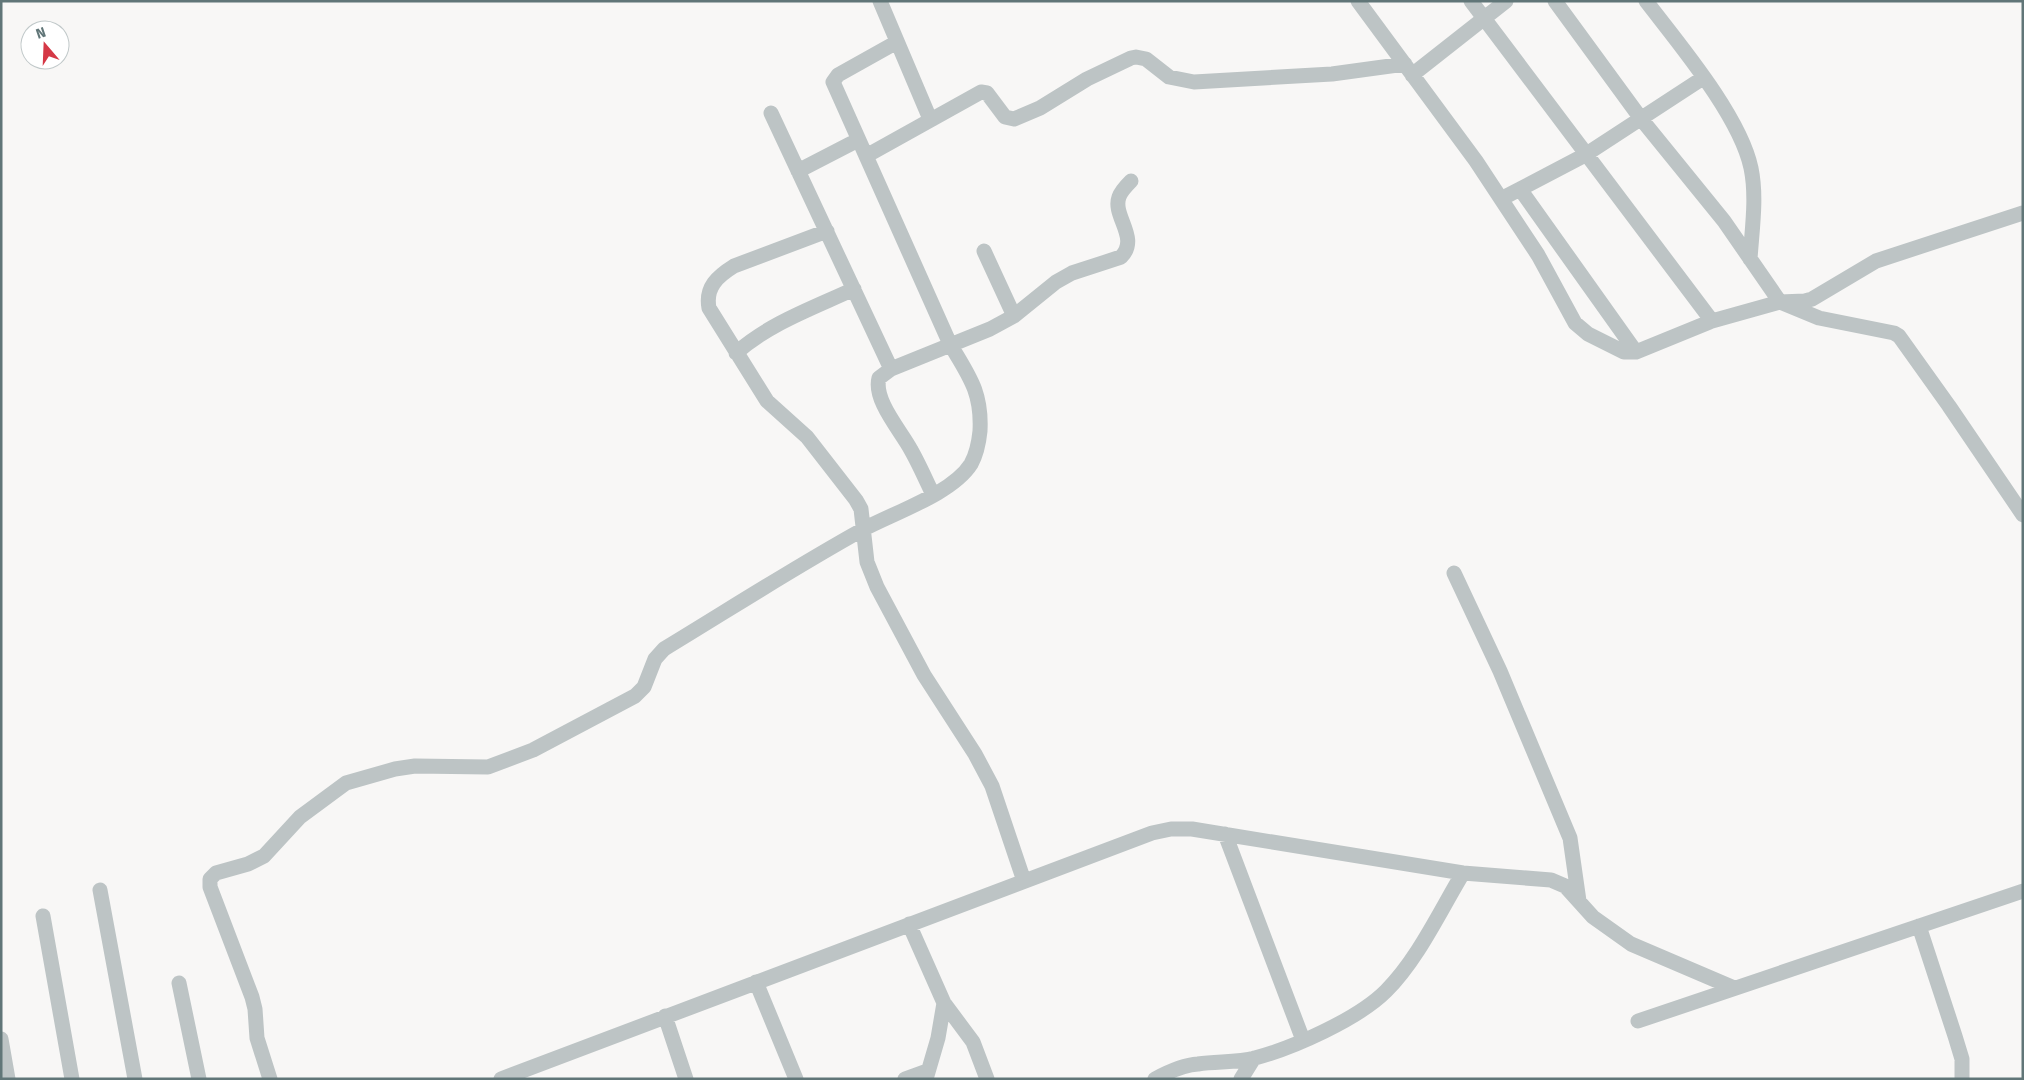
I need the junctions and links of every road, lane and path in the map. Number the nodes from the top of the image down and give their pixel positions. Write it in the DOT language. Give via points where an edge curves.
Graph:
graph roads {
  1 [pos="880,1"];
  2 [pos="1358,1"];
  3 [pos="1471,1"];
  4 [pos="1506,1"];
  5 [pos="1555,1"];
  6 [pos="1646,1"];
  7 [pos="1484,18"];
  8 [pos="897,42"];
  9 [pos="1408,69"];
  10 [pos="1703,78"];
  11 [pos="771,113"];
  12 [pos="930,119"];
  13 [pos="1642,120"];
  14 [pos="858,140"];
  15 [pos="1585,154"];
  16 [pos="866,156"];
  17 [pos="798,171"];
  18 [pos="1131,181"];
  19 [pos="1520,189"];
  20 [pos="1501,199"];
  21 [pos="2023,213"];
  22 [pos="827,231"];
  23 [pos="984,251"];
  24 [pos="1750,258"];
  25 [pos="854,289"];
  26 [pos="1780,302"];
  27 [pos="1014,316"];
  28 [pos="1712,321"];
  29 [pos="950,344"];
  30 [pos="736,352"];
  31 [pos="1636,352"];
  32 [pos="891,369"];
  33 [pos="933,495"];
  34 [pos="2023,515"];
  35 [pos="862,530"];
  36 [pos="1454,573"];
  37 [pos="1225,834"];
  38 [pos="1463,872"];
  39 [pos="1024,881"];
  40 [pos="100,890"];
  41 [pos="2023,891"];
  42 [pos="1579,901"];
  43 [pos="43,916"];
  44 [pos="909,924"];
  45 [pos="1919,926"];
  46 [pos="179,982"];
  47 [pos="756,982"];
  48 [pos="1734,988"];
  49 [pos="944,1003"];
  50 [pos="665,1016"];
  51 [pos="1638,1021"];
  52 [pos="1,1039"];
  53 [pos="1303,1040"];
  54 [pos="1254,1058"];
  55 [pos="926,1075"];
  56 [pos="8,1079"];
  57 [pos="72,1079"];
  58 [pos="135,1079"];
  59 [pos="199,1079"];
  60 [pos="270,1079"];
  61 [pos="501,1079"];
  62 [pos="686,1079"];
  63 [pos="796,1079"];
  64 [pos="905,1079"];
  65 [pos="987,1079"];
  66 [pos="1155,1079"];
  67 [pos="1241,1079"];
  68 [pos="1962,1079"];
  1 -- 8 [label="street"];
  2 -- 9 [label="street"];
  3 -- 7 [label="street"];
  4 -- 7 [label="street"];
  5 -- 13 [label="street"];
  6 -- 10 [label="street"];
  7 -- 9 [label="street"];
  7 -- 15 [label="street"];
  8 -- 12 [label="street"];
  8 -- 14 [label="street" via="834,79 834,87"];
  9 -- 12 [label="street" via="1194,82 1169,77 1146,60 1136,57 1087,79 1022,118 1005,117 990,95 984,92"];
  9 -- 20 [label="street"];
  10 -- 13 [label="street"];
  10 -- 24 [label="street" via="1741,139 1751,167 1754,193"];
  11 -- 17 [label="street"];
  12 -- 16 [label="street"];
  13 -- 15 [label="street"];
  13 -- 24 [label="street"];
  14 -- 16 [label="street"];
  14 -- 17 [label="street"];
  15 -- 19 [label="street"];
  15 -- 28 [label="street"];
  16 -- 29 [label="street"];
  17 -- 22 [label="street"];
  18 -- 27 [label="street" via="1117,203 1128,237 1126,253 1072,273"];
  19 -- 20 [label="street"];
  19 -- 31 [label="street"];
  20 -- 31 [label="street" via="1538,254 1580,328 1624,352"];
  21 -- 26 [label="street" via="1876,262 1812,299"];
  22 -- 25 [label="street"];
  22 -- 30 [label="street" via="734,266 715,280 708,294 709,308"];
  23 -- 27 [label="street"];
  24 -- 26 [label="street"];
  25 -- 30 [label="street" via="769,328"];
  25 -- 32 [label="street"];
  26 -- 28 [label="street"];
  26 -- 34 [label="street" via="1819,318 1899,336"];
  27 -- 29 [label="street"];
  28 -- 31 [label="street"];
  29 -- 32 [label="street"];
  29 -- 33 [label="street" via="978,396 980,440 971,464 953,482"];
  30 -- 35 [label="street" via="767,401 807,437 851,493 861,509"];
  32 -- 33 [label="street" via="879,378 878,390"];
  33 -- 35 [label="street"];
  35 -- 39 [label="street" via="867,562 877,588 924,675 992,786"];
  35 -- 60 [label="street" via="664,648 655,659 644,686 620,705 534,750 488,767 395,768 346,783 300,817 264,856 216,873 210,879 210,887 252,997 257,1038"];
  36 -- 42 [label="street" via="1500,671 1570,838"];
  37 -- 38 [label="street"];
  37 -- 39 [label="street" via="1192,829 1152,833"];
  37 -- 53 [label="street"];
  38 -- 42 [label="street" via="1551,880 1565,886"];
  38 -- 53 [label="street" via="1405,967 1386,991 1362,1010"];
  39 -- 44 [label="street"];
  40 -- 58 [label="street"];
  41 -- 45 [label="street"];
  42 -- 48 [label="street" via="1593,917 1631,944"];
  43 -- 57 [label="street"];
  44 -- 47 [label="street"];
  44 -- 49 [label="street"];
  45 -- 48 [label="street"];
  45 -- 68 [label="street" via="1958,1044"];
  46 -- 59 [label="street"];
  47 -- 50 [label="street"];
  47 -- 63 [label="street"];
  48 -- 51 [label="street"];
  49 -- 55 [label="street" via="938,1038"];
  49 -- 65 [label="street" via="973,1042"];
  50 -- 61 [label="street"];
  50 -- 62 [label="street"];
  52 -- 56 [label="street"];
  53 -- 54 [label="street"];
  54 -- 66 [label="street" via="1196,1064"];
  54 -- 67 [label="street"];
  55 -- 64 [label="street"];
}
